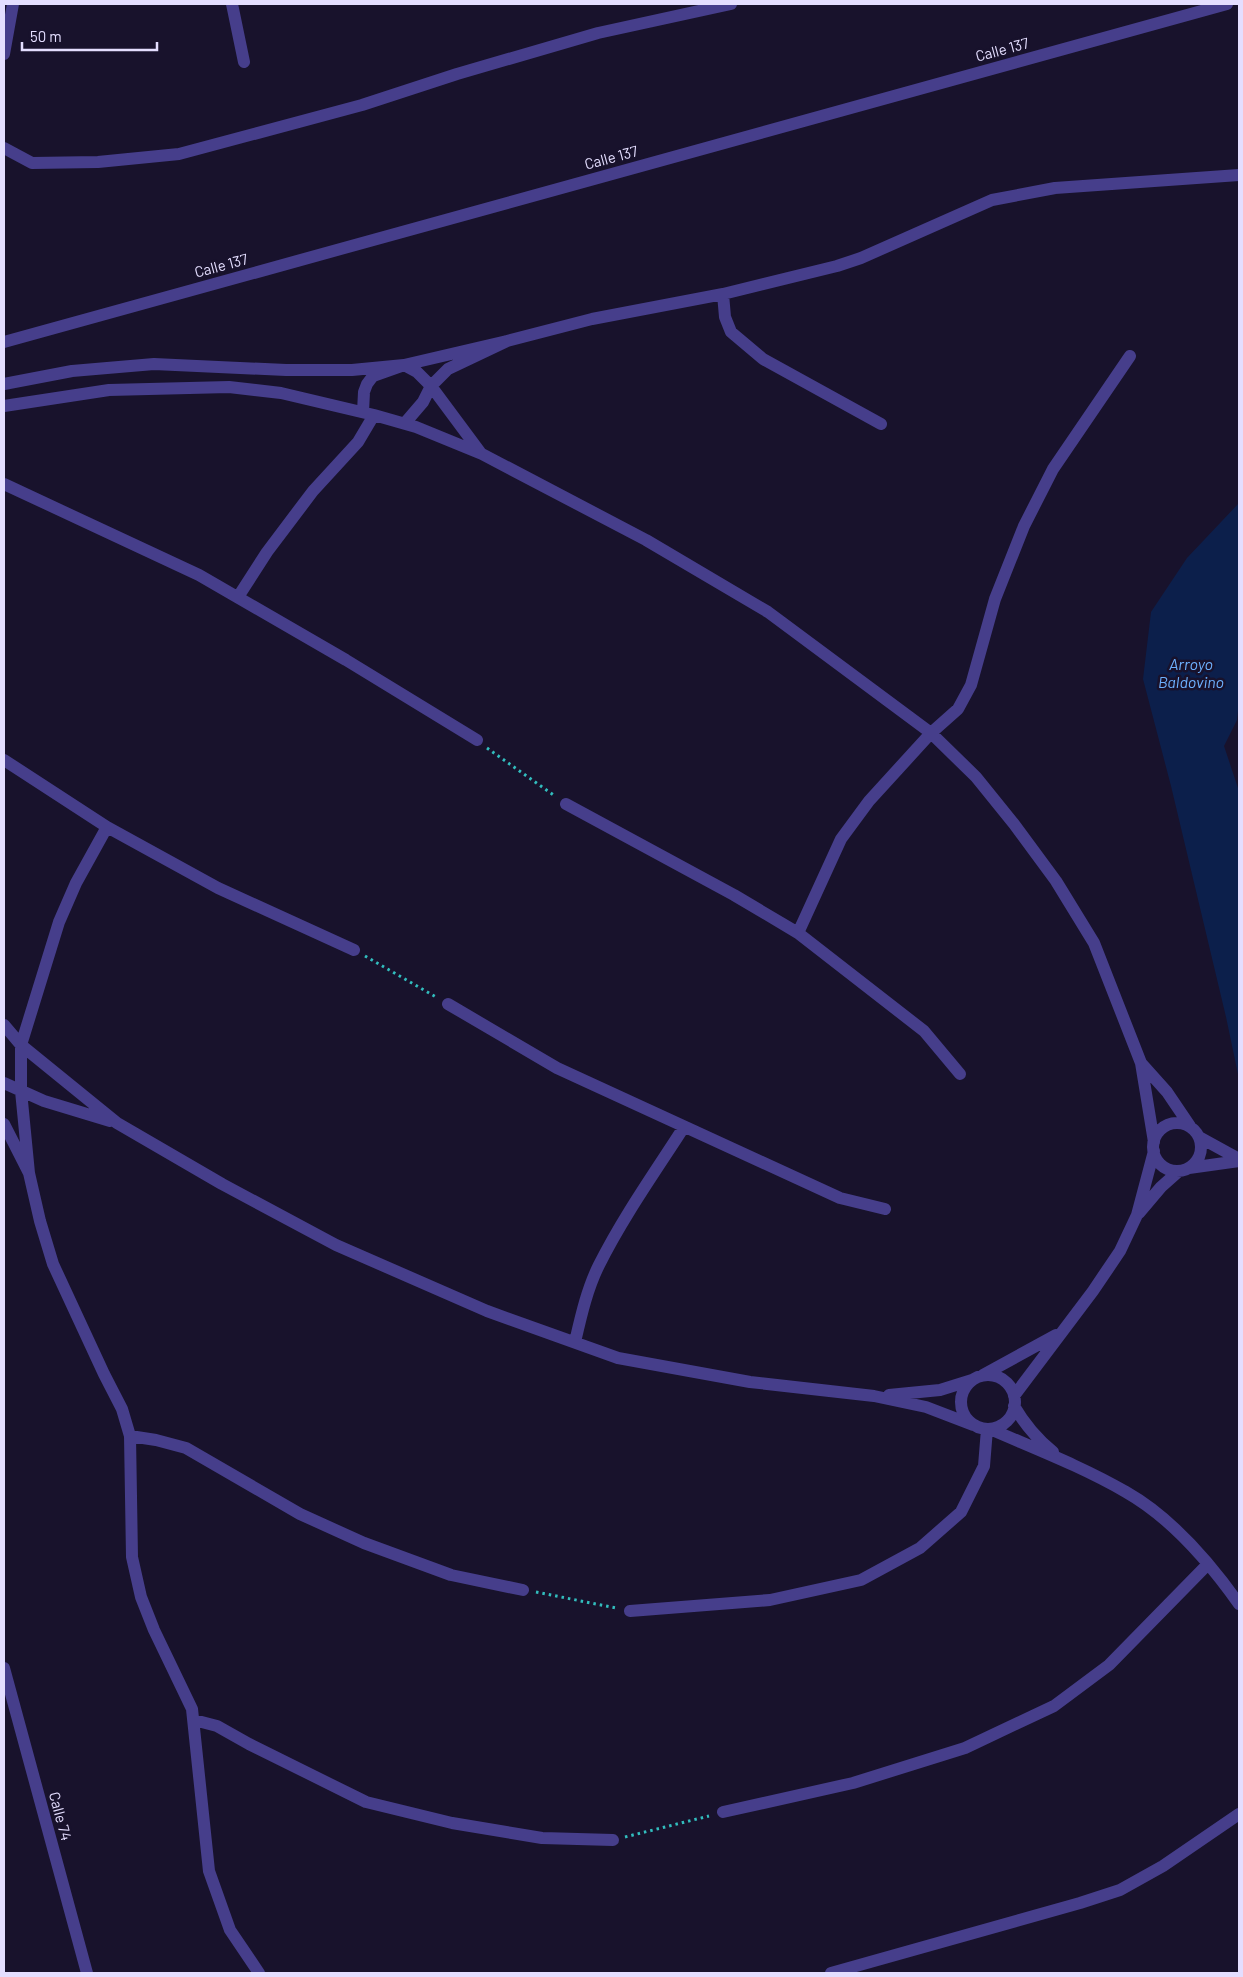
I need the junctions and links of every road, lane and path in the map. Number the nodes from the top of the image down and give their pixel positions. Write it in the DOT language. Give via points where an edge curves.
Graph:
graph roads {
  1 [pos="13,4"];
  2 [pos="232,4"];
  3 [pos="730,4"];
  4 [pos="1227,4"];
  5 [pos="4,54"];
  6 [pos="244,62"];
  7 [pos="4,148"];
  8 [pos="1239,175"];
  9 [pos="723,294"];
  10 [pos="507,341"];
  11 [pos="4,342"];
  12 [pos="1130,356"];
  13 [pos="404,366"];
  14 [pos="4,384"];
  15 [pos="431,386"];
  16 [pos="4,406"];
  17 [pos="369,414"];
  18 [pos="404,423"];
  19 [pos="881,424"];
  20 [pos="482,454"];
  21 [pos="4,484"];
  22 [pos="238,598"];
  23 [pos="931,733"];
  24 [pos="477,740"];
  25 [pos="4,760"];
  26 [pos="566,804"];
  27 [pos="107,827"];
  28 [pos="798,933"];
  29 [pos="354,950"];
  30 [pos="448,1004"];
  31 [pos="4,1026"];
  32 [pos="22,1045"];
  33 [pos="1141,1063"];
  34 [pos="960,1074"];
  35 [pos="4,1083"];
  36 [pos="20,1091"];
  37 [pos="4,1124"];
  38 [pos="118,1124"];
  39 [pos="1190,1126"];
  40 [pos="684,1128"];
  41 [pos="1199,1137"];
  42 [pos="1154,1146"];
  43 [pos="1239,1160"];
  44 [pos="1184,1169"];
  45 [pos="29,1173"];
  46 [pos="885,1209"];
  47 [pos="1137,1215"];
  48 [pos="1060,1333"];
  49 [pos="575,1342"];
  50 [pos="977,1378"];
  51 [pos="874,1396"];
  52 [pos="1014,1401"];
  53 [pos="973,1425"];
  54 [pos="988,1429"];
  55 [pos="130,1436"];
  56 [pos="1065,1461"];
  57 [pos="1208,1564"];
  58 [pos="523,1590"];
  59 [pos="1239,1604"];
  60 [pos="630,1611"];
  61 [pos="4,1668"];
  62 [pos="194,1720"];
  63 [pos="723,1812"];
  64 [pos="1239,1814"];
  65 [pos="612,1840"];
  66 [pos="87,1973"];
  67 [pos="259,1973"];
  68 [pos="831,1973"];
  1 -- 5 [label="street"];
  2 -- 6 [label="street"];
  3 -- 7 [label="street" via="598,33 362,105 179,154 98,162 32,163"];
  4 -- 11 [label="street, Calle 137"];
  8 -- 9 [label="street" via="1055,188 992,200 861,258"];
  9 -- 10 [label="street" via="592,319"];
  9 -- 19 [label="street" via="730,332 763,358"];
  10 -- 13 [label="street"];
  10 -- 15 [label="street" via="448,369"];
  12 -- 23 [label="street" via="1054,469 1024,526 995,599 971,685 958,709"];
  13 -- 14 [label="street" via="286,370 154,364 72,371"];
  13 -- 15 [label="street" via="417,372"];
  13 -- 17 [label="street" via="373,376 367,384 364,392"];
  15 -- 18 [label="street" via="423,402"];
  15 -- 20 [label="street"];
  16 -- 17 [label="street" via="109,390 229,388 281,393"];
  17 -- 18 [label="street"];
  17 -- 22 [label="street" via="358,442 313,491 267,552"];
  18 -- 20 [label="street"];
  20 -- 23 [label="street" via="646,540 768,612"];
  21 -- 22 [label="street" via="199,575"];
  22 -- 24 [label="street"];
  23 -- 28 [label="street" via="869,801 841,839"];
  23 -- 33 [label="street" via="976,777 1056,881 1094,943"];
  24 -- 26 [label="path"];
  25 -- 27 [label="street"];
  26 -- 28 [label="street"];
  27 -- 29 [label="street" via="218,888"];
  27 -- 32 [label="street" via="59,922"];
  28 -- 34 [label="street" via="924,1031"];
  29 -- 30 [label="path"];
  30 -- 40 [label="street" via="557,1068"];
  31 -- 32 [label="street"];
  32 -- 36 [label="street"];
  32 -- 38 [label="street"];
  33 -- 39 [label="street" via="1167,1092"];
  33 -- 42 [label="street"];
  35 -- 36 [label="street"];
  36 -- 38 [label="street"];
  36 -- 45 [label="street"];
  37 -- 45 [label="street"];
  38 -- 49 [label="street" via="336,1245 487,1310"];
  39 -- 41 [label="street"];
  39 -- 42 [label="street" via="1172,1124 1164,1127"];
  40 -- 46 [label="street" via="840,1198"];
  40 -- 49 [label="street" via="628,1213 598,1266 585,1300"];
  41 -- 43 [label="street"];
  41 -- 44 [label="street" via="1199,1158"];
  42 -- 44 [label="street" via="1160,1164 1167,1169"];
  42 -- 47 [label="street"];
  43 -- 44 [label="street"];
  44 -- 47 [label="street" via="1161,1187"];
  45 -- 55 [label="street" via="54,1264 122,1409"];
  47 -- 48 [label="street" via="1120,1251"];
  48 -- 50 [label="street"];
  48 -- 52 [label="street"];
  49 -- 51 [label="street" via="618,1358 750,1382"];
  50 -- 51 [label="street" via="940,1390"];
  50 -- 52 [label="street" via="990,1375 1006,1381"];
  50 -- 53 [label="street" via="966,1385 961,1402 962,1411"];
  51 -- 53 [label="street" via="926,1407"];
  52 -- 54 [label="street" via="1012,1414 1006,1422"];
  52 -- 56 [label="street" via="1022,1420 1036,1438"];
  53 -- 54 [label="street"];
  54 -- 56 [label="street"];
  54 -- 60 [label="street" via="984,1466 961,1512 920,1548 861,1580 770,1600"];
  55 -- 58 [label="street" via="186,1448 300,1514 364,1543 451,1575"];
  55 -- 62 [label="street" via="132,1557 141,1597 192,1709"];
  56 -- 57 [label="street" via="1127,1492 1158,1515"];
  57 -- 59 [label="street"];
  57 -- 63 [label="street" via="1109,1665 1054,1706 966,1748 853,1784"];
  58 -- 60 [label="path"];
  61 -- 66 [label="street, Calle 74"];
  62 -- 65 [label="street" via="217,1726 366,1802 542,1838"];
  62 -- 67 [label="street" via="209,1871 230,1930"];
  63 -- 65 [label="path"];
  64 -- 68 [label="street" via="1163,1866 1120,1890"];
}
